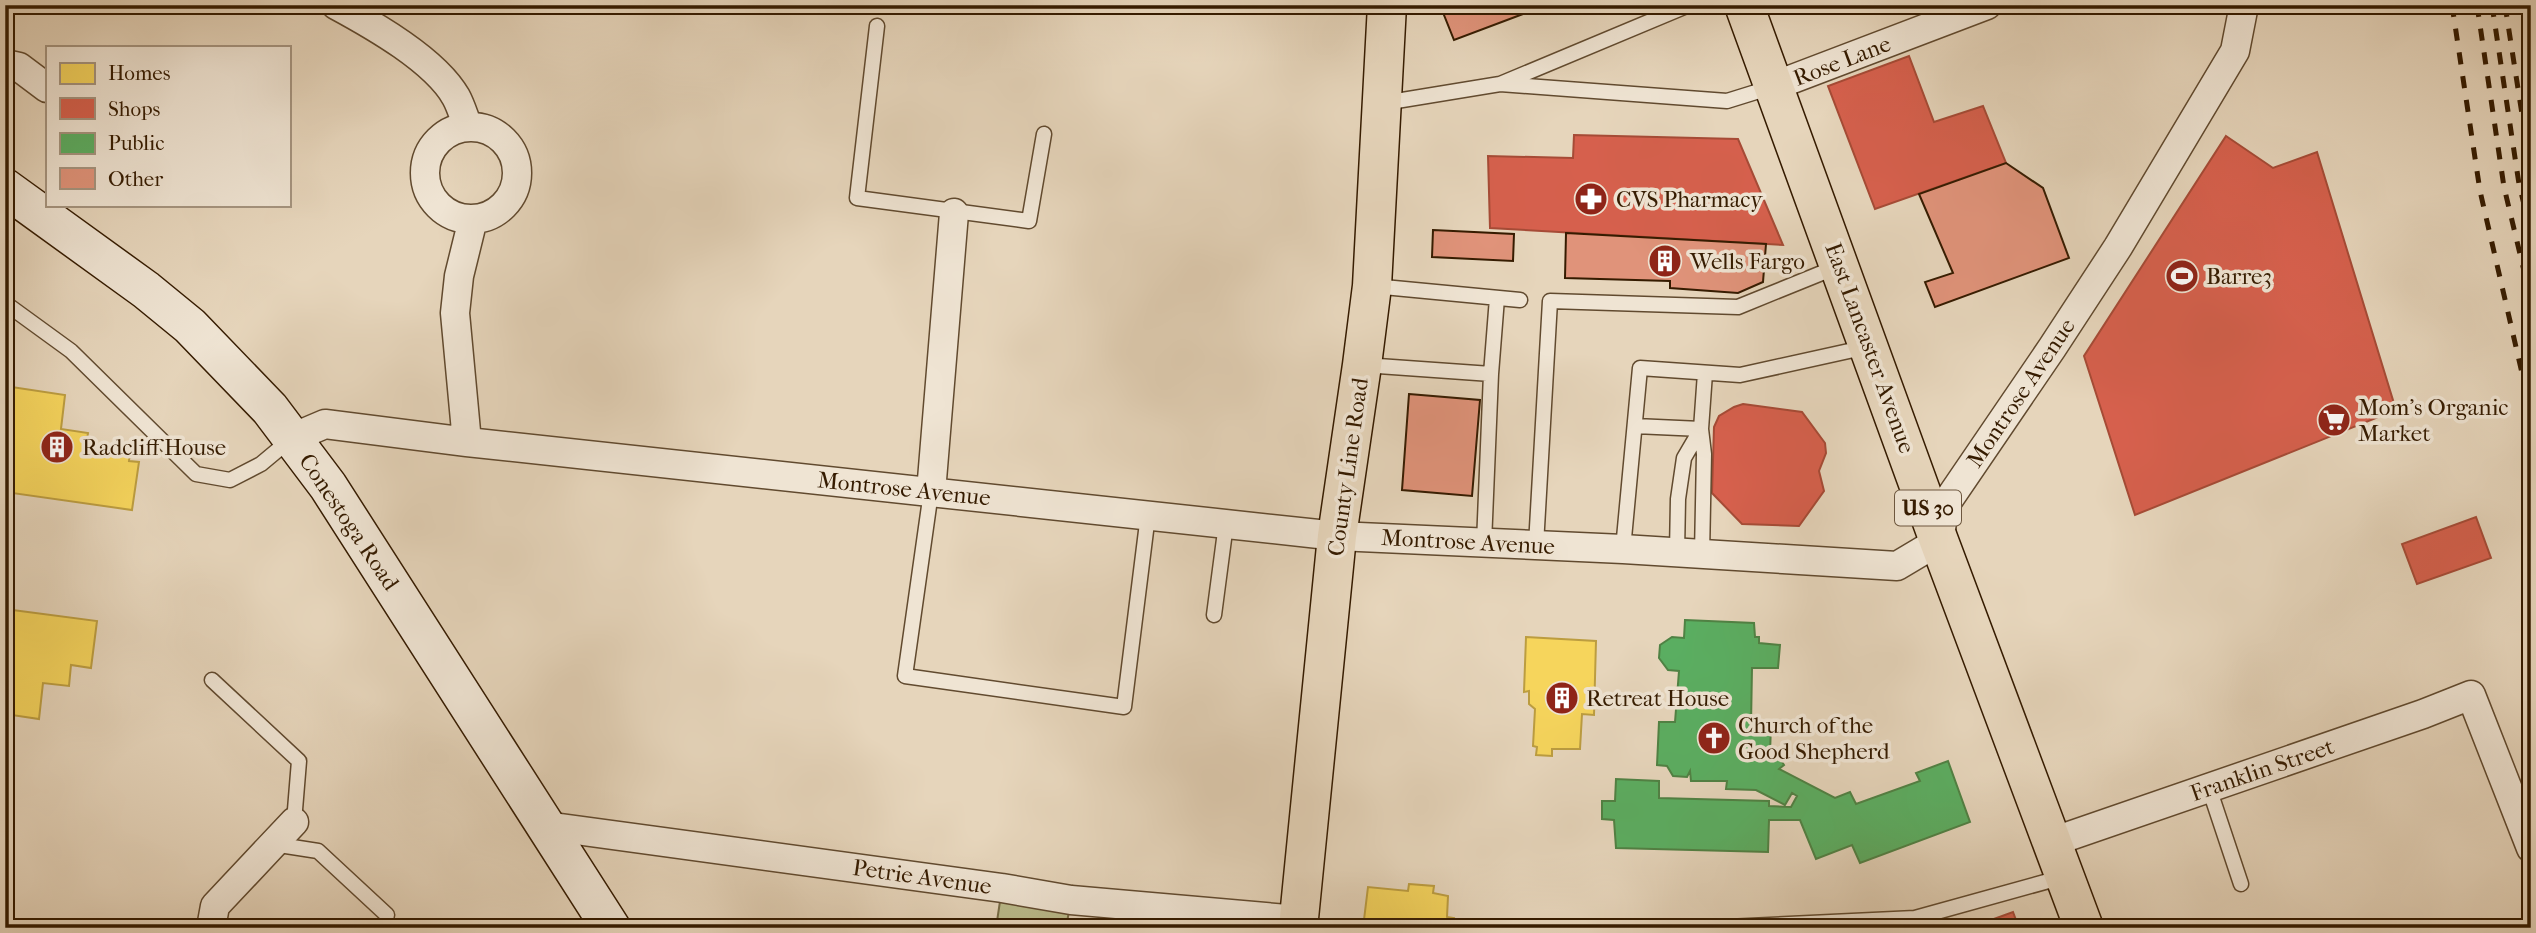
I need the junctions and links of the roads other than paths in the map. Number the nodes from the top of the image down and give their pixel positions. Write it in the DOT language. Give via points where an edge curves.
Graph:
graph roads {
  1 [pos="336,5"];
  2 [pos="1387,5"];
  3 [pos="1689,5"];
  4 [pos="1744,5"];
  5 [pos="1987,5"];
  6 [pos="2244,5"];
  7 [pos="877,26"];
  8 [pos="5,64"];
  9 [pos="1500,84"];
  10 [pos="1774,86"];
  11 [pos="46,87"];
  12 [pos="1381,104"];
  13 [pos="468,127"];
  14 [pos="1044,134"];
  15 [pos="5,188"];
  16 [pos="954,213"];
  17 [pos="473,219"];
  18 [pos="1840,265"];
  19 [pos="1372,286"];
  20 [pos="1497,298"];
  21 [pos="1520,300"];
  22 [pos="5,303"];
  23 [pos="1869,346"];
  24 [pos="1362,365"];
  25 [pos="1705,373"];
  26 [pos="1491,374"];
  27 [pos="1634,426"];
  28 [pos="1701,429"];
  29 [pos="292,438"];
  30 [pos="467,442"];
  31 [pos="931,492"];
  32 [pos="1148,515"];
  33 [pos="1226,524"];
  34 [pos="1337,536"];
  35 [pos="1939,541"];
  36 [pos="1483,542"];
  37 [pos="1536,545"];
  38 [pos="1623,549"];
  39 [pos="1690,553"];
  40 [pos="1214,615"];
  41 [pos="212,680"];
  42 [pos="2209,788"];
  43 [pos="294,822"];
  44 [pos="546,826"];
  45 [pos="273,844"];
  46 [pos="2531,848"];
  47 [pos="2058,860"];
  48 [pos="2241,884"];
  49 [pos="387,915"];
  50 [pos="1299,924"];
  51 [pos="211,928"];
  52 [pos="611,928"];
  53 [pos="1706,928"];
  54 [pos="2084,928"];
  1 -- 13 [label="street" via="388,34 434,73 455,95"];
  2 -- 12 [label="main road, County Line Road"];
  3 -- 9 [label="lane"];
  4 -- 10 [label="main road, East Lancaster Avenue / US 30"];
  5 -- 10 [label="street, Rose Lane"];
  6 -- 35 [label="street, Montrose Avenue" via="2235,51 2118,247 1945,505"];
  7 -- 16 [label="lane" via="857,198"];
  8 -- 11 [label="street" via="19,67"];
  9 -- 10 [label="lane" via="1727,101"];
  9 -- 12 [label="lane"];
  10 -- 18 [label="main road, East Lancaster Avenue / US 30"];
  12 -- 19 [label="main road, County Line Road"];
  13 -- 17 [label="street" via="451,131 437,142 427,158 425,175 429,193 440,207"];
  13 -- 17 [label="street" via="502,139 513,153 517,171 505,204 491,215"];
  14 -- 16 [label="lane" via="1029,221"];
  15 -- 29 [label="main road, Conestoga Road" via="190,326"];
  16 -- 31 [label="street"];
  17 -- 30 [label="street" via="455,313"];
  18 -- 23 [label="main road, East Lancaster Avenue / US 30"];
  18 -- 37 [label="lane" via="1738,307 1550,301"];
  19 -- 20 [label="lane"];
  19 -- 24 [label="main road, County Line Road"];
  20 -- 21 [label="lane"];
  20 -- 26 [label="lane"];
  22 -- 29 [label="lane" via="71,351 196,474 230,480 261,464"];
  23 -- 25 [label="lane" via="1740,375"];
  23 -- 35 [label="main road, East Lancaster Avenue / US 30"];
  24 -- 26 [label="lane"];
  24 -- 34 [label="main road, County Line Road"];
  25 -- 27 [label="lane" via="1640,368"];
  25 -- 28 [label="lane"];
  26 -- 36 [label="lane"];
  27 -- 28 [label="lane"];
  27 -- 38 [label="lane"];
  28 -- 39 [label="lane" via="1703,454"];
  28 -- 39 [label="lane" via="1684,458 1678,499"];
  29 -- 30 [label="street, Montrose Avenue" via="325,424"];
  29 -- 44 [label="main road, Conestoga Road" via="328,486"];
  30 -- 31 [label="street, Montrose Avenue"];
  31 -- 32 [label="street, Montrose Avenue"];
  31 -- 32 [label="lane" via="905,676 1124,707"];
  32 -- 33 [label="street, Montrose Avenue"];
  33 -- 34 [label="street, Montrose Avenue"];
  33 -- 40 [label="lane"];
  34 -- 36 [label="street, Montrose Avenue"];
  34 -- 50 [label="main road, County Line Road"];
  35 -- 39 [label="street, Montrose Avenue" via="1898,566"];
  35 -- 47 [label="main road, East Lancaster Avenue / US 30"];
  36 -- 37 [label="street, Montrose Avenue"];
  37 -- 38 [label="street, Montrose Avenue"];
  38 -- 39 [label="street, Montrose Avenue"];
  41 -- 43 [label="lane" via="299,761"];
  42 -- 46 [label="street, Franklin Street" via="2471,695"];
  42 -- 47 [label="street, Franklin Street"];
  42 -- 48 [label="lane"];
  43 -- 45 [label="street"];
  44 -- 50 [label="street, Petrie Avenue" via="1070,900"];
  44 -- 52 [label="main road, Conestoga Road"];
  45 -- 49 [label="lane" via="318,851"];
  45 -- 51 [label="street" via="215,906"];
  47 -- 53 [label="lane" via="1914,918"];
  47 -- 54 [label="main road, East Lancaster Avenue / US 30"];
}
